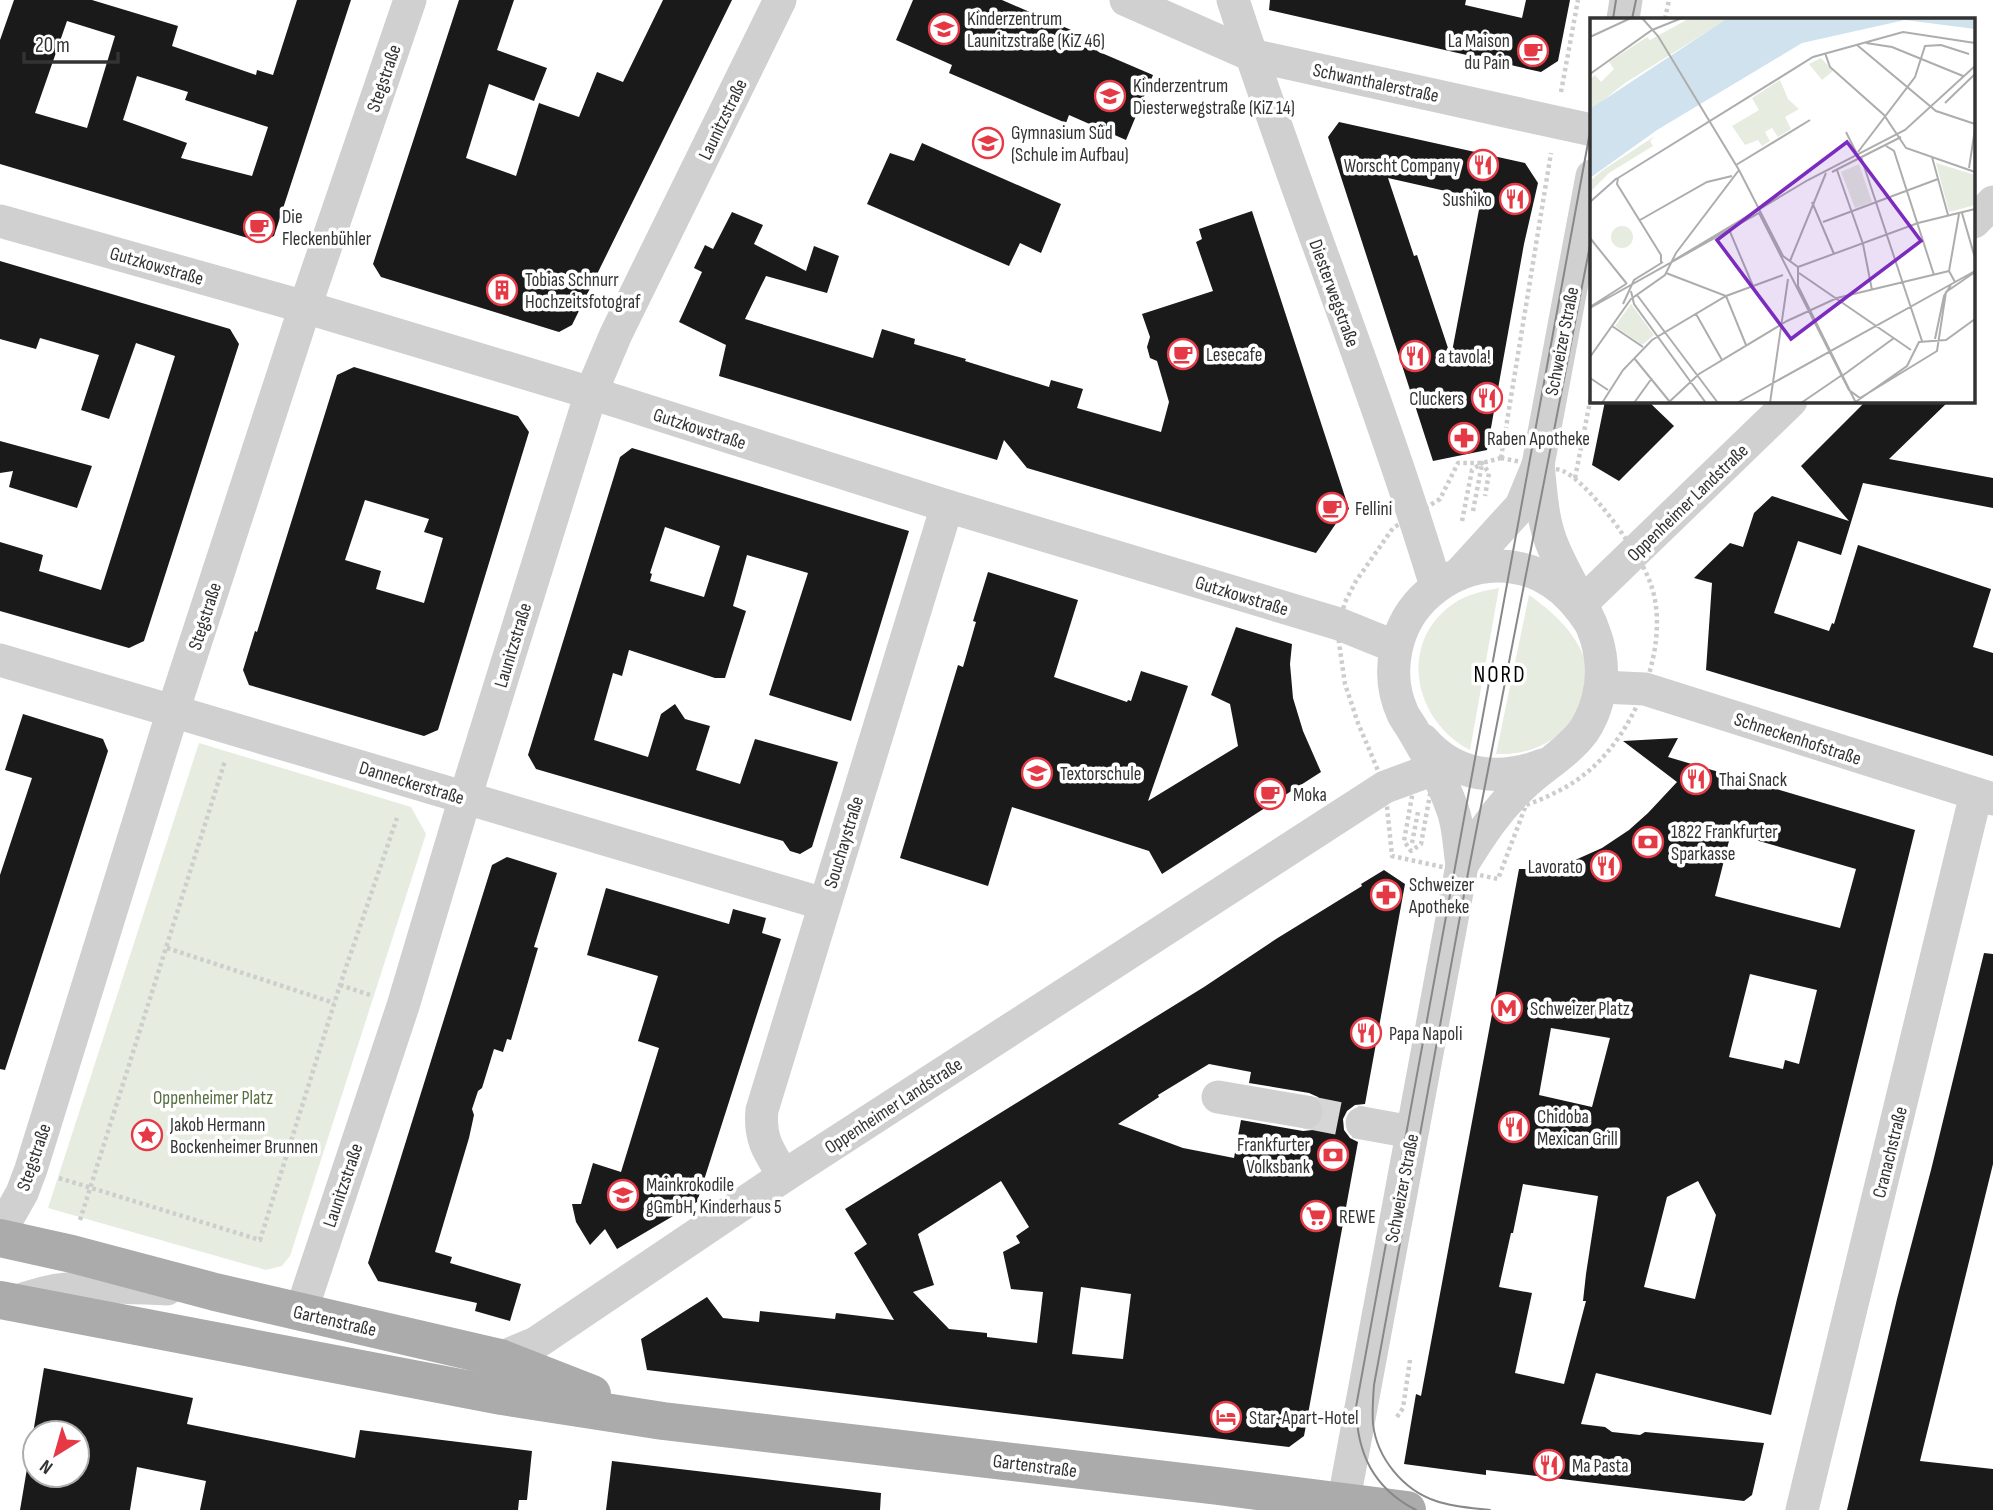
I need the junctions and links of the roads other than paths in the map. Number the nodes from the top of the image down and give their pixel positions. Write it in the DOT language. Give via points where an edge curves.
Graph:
graph roads {
  1 [pos="410,0"];
  2 [pos="780,0"];
  3 [pos="1126,0"];
  4 [pos="1233,0"];
  5 [pos="1626,0"];
  6 [pos="1623,18"];
  7 [pos="1251,55"];
  8 [pos="1590,130"];
  9 [pos="1590,187"];
  10 [pos="0,220"];
  11 [pos="305,307"];
  12 [pos="591,393"];
  13 [pos="1790,402"];
  14 [pos="1538,465"];
  15 [pos="947,506"];
  16 [pos="1448,580"];
  17 [pos="1587,613"];
  18 [pos="1396,647"];
  19 [pos="0,660"];
  20 [pos="1602,687"];
  21 [pos="173,711"];
  22 [pos="1412,728"];
  23 [pos="1548,763"];
  24 [pos="1434,768"];
  25 [pos="1984,796"];
  26 [pos="465,797"];
  27 [pos="1461,868"];
  28 [pos="824,904"];
  29 [pos="1218,1097"];
  30 [pos="1306,1112"];
  31 [pos="1362,1123"];
  32 [pos="1412,1132"];
  33 [pos="784,1175"];
  34 [pos="0,1232"];
  35 [pos="0,1238"];
  36 [pos="215,1292"];
  37 [pos="5,1304"];
  38 [pos="301,1311"];
  39 [pos="500,1358"];
  40 [pos="329,1363"];
  41 [pos="663,1421"];
  42 [pos="1343,1506"];
  43 [pos="1407,1510"];
  44 [pos="1802,1510"];
  1 -- 11 [label="street, Stegstraße"];
  2 -- 12 [label="street, Launitzstraße"];
  3 -- 7 [label="street, Schwanthalerstraße"];
  4 -- 7 [label="street, Diesterwegstraße"];
  5 -- 6 [label="street"];
  7 -- 8 [label="street, Schwanthalerstraße"];
  7 -- 16 [label="street, Diesterwegstraße" via="1414,515"];
  9 -- 14 [label="street, Schweizer Straße"];
  10 -- 11 [label="street, Gutzkowstraße"];
  11 -- 12 [label="street, Gutzkowstraße"];
  11 -- 21 [label="street, Stegstraße"];
  12 -- 15 [label="street, Gutzkowstraße"];
  12 -- 26 [label="street, Launitzstraße"];
  13 -- 17 [label="street, Oppenheimer Landstraße" via="1636,553"];
  14 -- 16 [label="street" via="1521,506"];
  14 -- 17 [label="street" via="1551,544"];
  15 -- 18 [label="street, Gutzkowstraße" via="1339,624"];
  15 -- 28 [label="street, Souchaystraße"];
  16 -- 17 [label="street" via="1478,568 1527,570 1566,591"];
  16 -- 18 [label="street" via="1411,612"];
  17 -- 20 [label="street" via="1599,644"];
  18 -- 22 [label="street" via="1398,699"];
  19 -- 21 [label="street, Danneckerstraße"];
  20 -- 23 [label="street" via="1584,730"];
  20 -- 25 [label="street, Schneckenhofstraße" via="1645,689"];
  21 -- 26 [label="street, Danneckerstraße"];
  21 -- 34 [label="street, Stegstraße" via="31,1169"];
  22 -- 23 [label="street" via="1444,760 1471,772 1507,775"];
  22 -- 24 [label="street"];
  23 -- 27 [label="street" via="1493,817"];
  24 -- 27 [label="street" via="1453,810"];
  24 -- 33 [label="street, Oppenheimer Landstraße" via="1385,787"];
  25 -- 44 [label="street, Cranachstraße"];
  26 -- 28 [label="street, Danneckerstraße"];
  26 -- 38 [label="street, Launitzstraße" via="403,1006"];
  27 -- 32 [label="street, Schweizer Straße"];
  28 -- 33 [label="street, Souchaystraße" via="762,1110 762,1135"];
  29 -- 30 [label="street"];
  31 -- 32 [label="street"];
  32 -- 42 [label="street, Schweizer Straße"];
  33 -- 39 [label="street, Oppenheimer Landstraße" via="536,1343"];
  35 -- 36 [label="main road, Gartenstraße"];
  36 -- 37 [label="street" via="66,1287"];
  36 -- 38 [label="main road, Gartenstraße"];
  37 -- 40 [label="main road, Gartenstraße"];
  38 -- 39 [label="main road, Gartenstraße"];
  39 -- 40 [label="street, Oppenheimer Landstraße" via="433,1364"];
  39 -- 41 [label="main road, Gartenstraße"];
  40 -- 41 [label="main road, Gartenstraße"];
  41 -- 42 [label="main road, Gartenstraße"];
  42 -- 43 [label="main road, Gartenstraße"];
}
